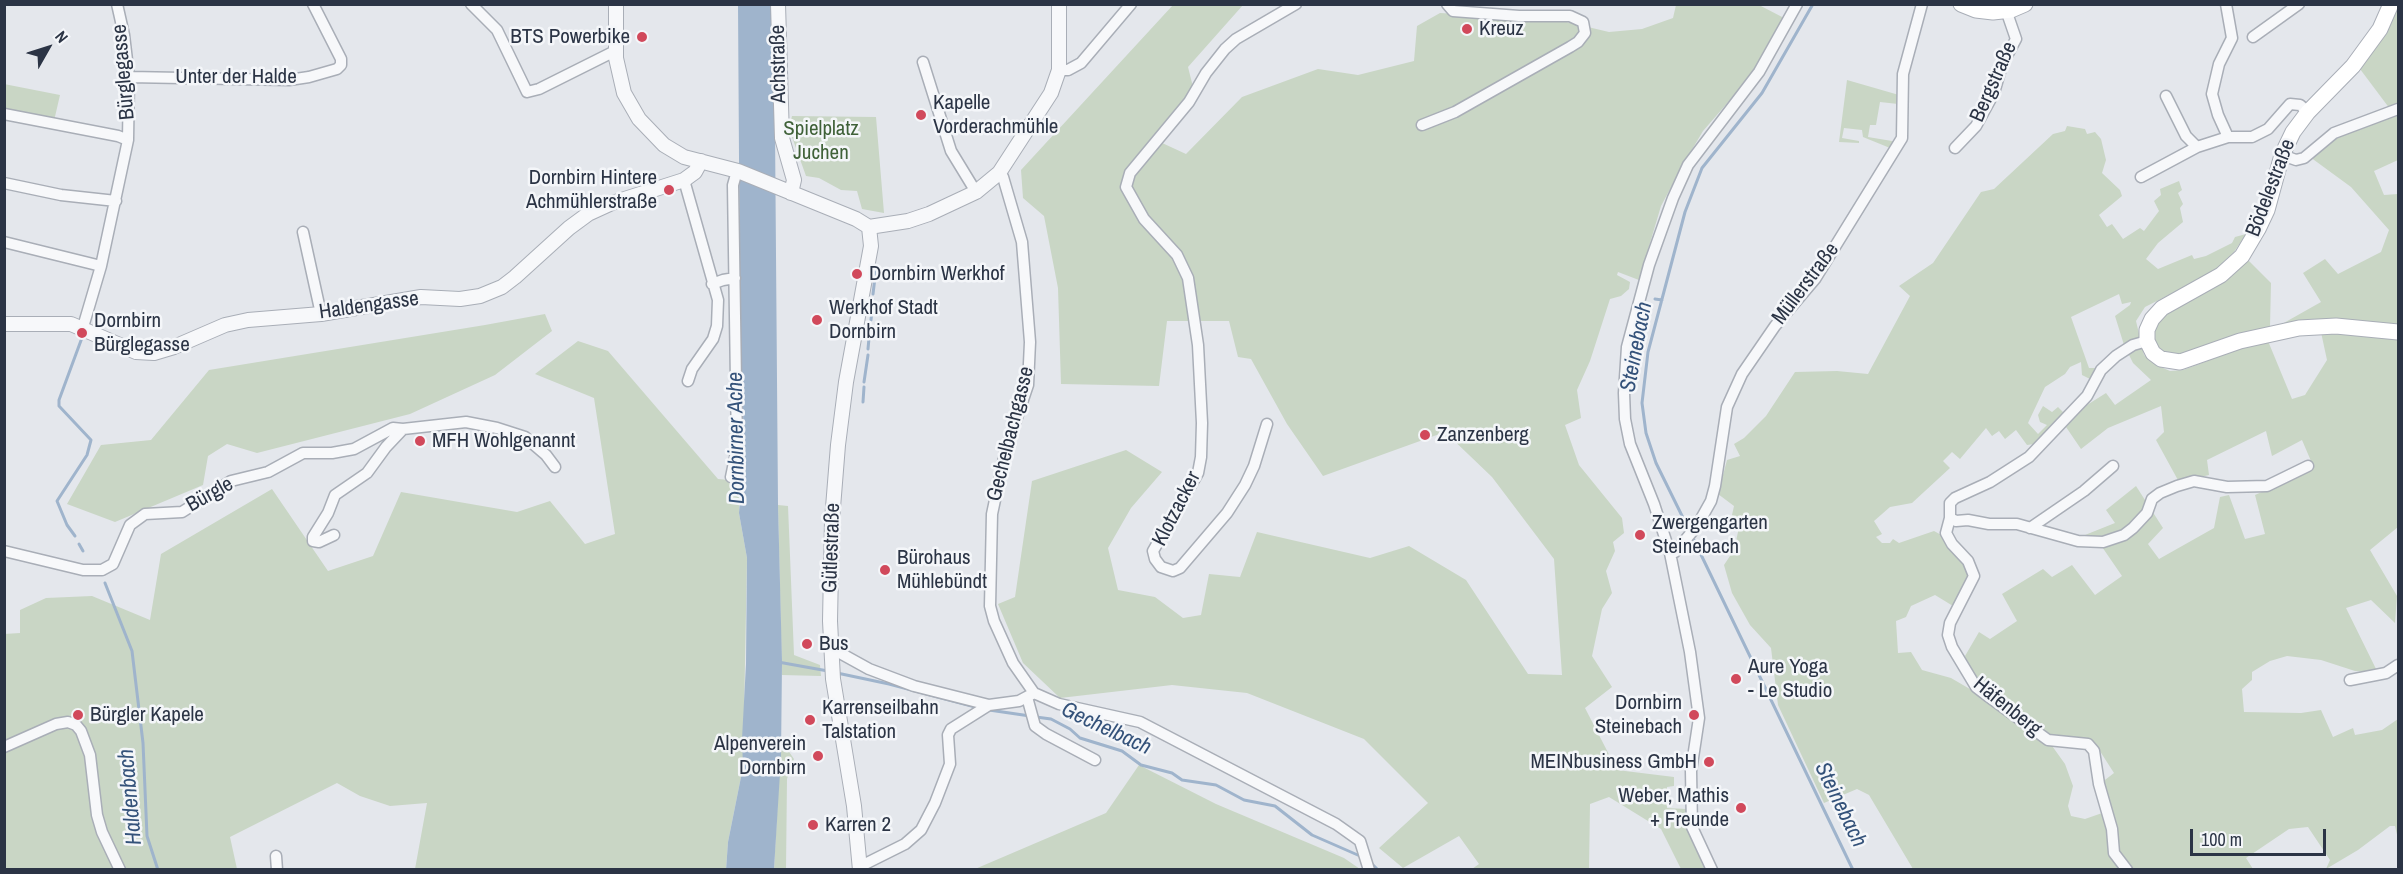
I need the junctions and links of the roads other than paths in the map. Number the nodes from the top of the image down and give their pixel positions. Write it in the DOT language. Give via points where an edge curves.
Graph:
graph roads {
  1 [pos="117,4"];
  2 [pos="313,4"];
  3 [pos="471,4"];
  4 [pos="616,4"];
  5 [pos="778,4"];
  6 [pos="1059,4"];
  7 [pos="1131,4"];
  8 [pos="1296,4"];
  9 [pos="1447,4"];
  10 [pos="1797,4"];
  11 [pos="1922,4"];
  12 [pos="1961,4"];
  13 [pos="2025,4"];
  14 [pos="2226,4"];
  15 [pos="2299,4"];
  16 [pos="2391,4"];
  17 [pos="2006,10"];
  18 [pos="2253,37"];
  19 [pos="615,51"];
  20 [pos="923,62"];
  21 [pos="1059,70"];
  22 [pos="129,77"];
  23 [pos="2166,96"];
  24 [pos="2398,109"];
  25 [pos="2308,112"];
  26 [pos="4,114"];
  27 [pos="1422,125"];
  28 [pos="2228,137"];
  29 [pos="128,140"];
  30 [pos="2198,147"];
  31 [pos="1955,148"];
  32 [pos="2282,155"];
  33 [pos="701,161"];
  34 [pos="736,170"];
  35 [pos="999,173"];
  36 [pos="2141,177"];
  37 [pos="684,180"];
  38 [pos="4,183"];
  39 [pos="786,191"];
  40 [pos="976,192"];
  41 [pos="116,201"];
  42 [pos="869,227"];
  43 [pos="303,232"];
  44 [pos="4,242"];
  45 [pos="101,266"];
  46 [pos="735,278"];
  47 [pos="712,284"];
  48 [pos="321,314"];
  49 [pos="4,324"];
  50 [pos="83,327"];
  51 [pos="2398,332"];
  52 [pos="2147,341"];
  53 [pos="687,381"];
  54 [pos="1267,424"];
  55 [pos="403,429"];
  56 [pos="2113,466"];
  57 [pos="2308,466"];
  58 [pos="555,467"];
  59 [pos="731,477"];
  60 [pos="1950,518"];
  61 [pos="2030,528"];
  62 [pos="333,535"];
  63 [pos="4,551"];
  64 [pos="1670,553"];
  65 [pos="2398,665"];
  66 [pos="832,666"];
  67 [pos="2350,680"];
  68 [pos="1031,695"];
  69 [pos="985,708"];
  70 [pos="4,747"];
  71 [pos="1095,759"];
  72 [pos="276,856"];
  73 [pos="859,868"];
  74 [pos="1369,869"];
  75 [pos="120,870"];
  76 [pos="277,870"];
  77 [pos="1712,870"];
  78 [pos="2127,870"];
  1 -- 22 [label="street, Bürglegasse"];
  2 -- 22 [label="street, Unter der Halde" via="341,59 338,69 289,80"];
  3 -- 19 [label="street" via="497,30 527,92"];
  4 -- 19 [label="street"];
  5 -- 39 [label="street, Achstraße" via="782,138 794,180"];
  6 -- 21 [label="street"];
  7 -- 21 [label="street" via="1080,63"];
  8 -- 54 [label="street, Klotzacker" via="1225,49 1189,102 1130,173 1126,187 1134,205 1173,250 1188,278 1198,345 1201,457 1198,473 1153,551 1161,567 1173,571 1180,568 1227,513 1254,466"];
  9 -- 27 [label="street" via="1453,10 1570,16 1583,22 1585,33 1570,47 1455,112"];
  10 -- 64 [label="street" via="1760,72 1688,165 1649,265 1627,347 1624,393 1628,436"];
  11 -- 64 [label="street, Müllerstraße" via="1903,74 1902,138 1815,279 1775,326 1742,374 1727,408 1715,486 1707,510 1685,541"];
  12 -- 17 [label="main road, Bergstraße" via="1982,11"];
  13 -- 17 [label="main road, Bergstraße"];
  14 -- 28 [label="street" via="2232,38 2219,64 2212,94"];
  15 -- 18 [label="street"];
  16 -- 25 [label="main road, Bödelestraße" via="2363,54"];
  17 -- 31 [label="street, Bergstraße" via="2016,39 1976,126"];
  19 -- 33 [label="street" via="624,93 639,119 669,149"];
  20 -- 40 [label="street" via="951,151"];
  21 -- 35 [label="street" via="1051,93"];
  22 -- 29 [label="street, Bürglegasse"];
  23 -- 30 [label="street" via="2186,136"];
  24 -- 32 [label="street" via="2334,133 2304,158 2296,160"];
  25 -- 28 [label="street" via="2300,105 2290,104 2268,129 2252,136"];
  25 -- 32 [label="main road, Bödelestraße"];
  26 -- 29 [label="street, Bürglegasse"];
  28 -- 30 [label="street"];
  29 -- 41 [label="street, Bürglegasse"];
  30 -- 36 [label="street"];
  32 -- 52 [label="main road, Bödelestraße" via="2266,210 2242,256 2221,274 2162,308 2152,319"];
  33 -- 34 [label="street"];
  33 -- 37 [label="street"];
  34 -- 39 [label="street"];
  34 -- 46 [label="street"];
  35 -- 40 [label="street"];
  35 -- 68 [label="street, Gechelbachgasse" via="1022,242 1030,342 1028,385 1005,453 992,514 990,606"];
  37 -- 47 [label="street"];
  37 -- 48 [label="street, Haldengasse" via="588,214 515,277 480,296 421,297"];
  38 -- 41 [label="street"];
  39 -- 42 [label="street"];
  40 -- 42 [label="street" via="908,221"];
  41 -- 45 [label="street, Bürglegasse"];
  42 -- 66 [label="street, Gütlestraße" via="871,246 838,445 832,538"];
  43 -- 48 [label="street"];
  44 -- 45 [label="street"];
  45 -- 50 [label="street, Bürglegasse"];
  46 -- 47 [label="street"];
  46 -- 59 [label="street" via="737,448"];
  47 -- 53 [label="street" via="718,300 717,326"];
  48 -- 50 [label="street, Haldengasse" via="225,325 154,353 136,352"];
  49 -- 50 [label="street, Haldengasse"];
  51 -- 52 [label="main road" via="2336,326 2299,328 2240,341 2180,362 2161,359"];
  52 -- 60 [label="street" via="2133,345 2101,369 2074,412 2029,457 1955,498 1950,503"];
  55 -- 58 [label="street, Bürgle" via="466,422 497,428 525,437"];
  55 -- 62 [label="street" via="367,473 335,495 313,541"];
  55 -- 63 [label="street, Bürgle" via="393,428 354,448 303,453 268,472 231,482 182,512 145,514 130,525 113,564 102,570 83,570"];
  56 -- 61 [label="street"];
  57 -- 61 [label="street" via="2267,486 2228,487 2194,481 2177,486 2152,499 2147,513 2124,535 2103,542 2078,541"];
  60 -- 61 [label="street"];
  60 -- 78 [label="street, Häfenberg" via="1946,532 1974,576 1950,623 1948,635 1952,646 1976,687 2048,740 2088,744 2094,751 2114,853"];
  64 -- 77 [label="street" via="1699,701 1690,789 1692,826"];
  65 -- 67 [label="street" via="2386,673"];
  66 -- 69 [label="street" via="840,653 869,669"];
  66 -- 73 [label="street, Gütlestraße" via="854,806"];
  68 -- 69 [label="street"];
  68 -- 71 [label="street" via="1035,726"];
  68 -- 74 [label="street" via="1148,726 1336,824 1360,841"];
  69 -- 73 [label="street" via="956,725 948,735 950,764 925,825 915,837"];
  70 -- 75 [label="street" via="56,724 68,722 81,731 90,755 97,815"];
  72 -- 76 [label="street"];
}
